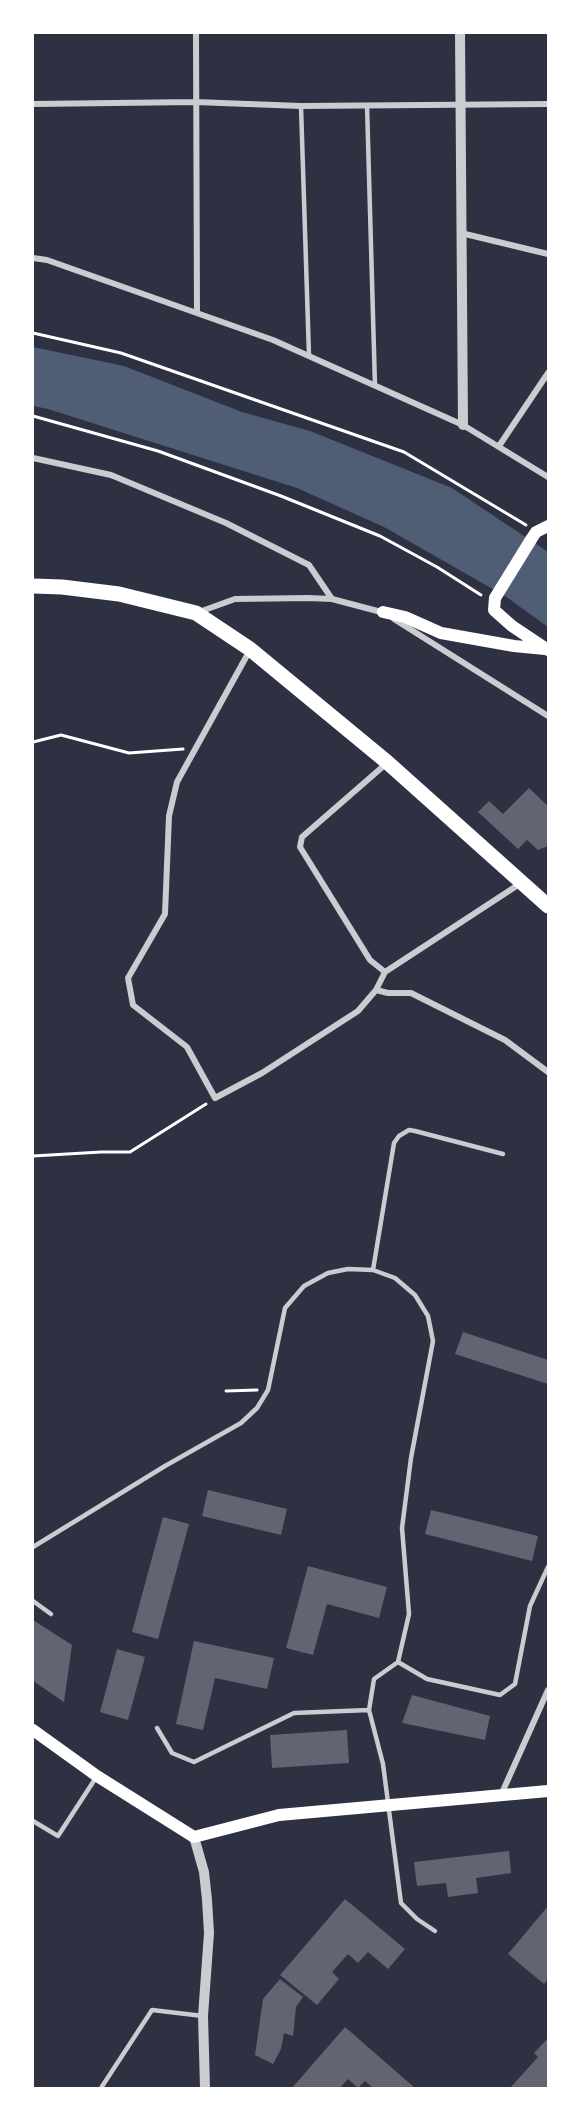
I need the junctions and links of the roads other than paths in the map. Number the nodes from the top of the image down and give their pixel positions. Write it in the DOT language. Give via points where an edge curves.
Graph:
graph roads {
  1 [pos="196,33"];
  2 [pos="460,33"];
  3 [pos="195,102"];
  4 [pos="33,104"];
  5 [pos="548,104"];
  6 [pos="368,105"];
  7 [pos="462,105"];
  8 [pos="301,106"];
  9 [pos="461,233"];
  10 [pos="548,254"];
  11 [pos="33,258"];
  12 [pos="197,313"];
  13 [pos="309,357"];
  14 [pos="548,375"];
  15 [pos="375,386"];
  16 [pos="463,425"];
  17 [pos="499,446"];
  18 [pos="33,458"];
  19 [pos="548,477"];
  20 [pos="548,526"];
  21 [pos="33,586"];
  22 [pos="332,600"];
  23 [pos="383,612"];
  24 [pos="196,614"];
  25 [pos="250,649"];
  26 [pos="547,649"];
  27 [pos="548,716"];
  28 [pos="387,762"];
  29 [pos="522,883"];
  30 [pos="548,906"];
  31 [pos="385,972"];
  32 [pos="376,990"];
  33 [pos="548,1072"];
  34 [pos="503,1154"];
  35 [pos="373,1270"];
  36 [pos="33,1547"];
  37 [pos="548,1567"];
  38 [pos="33,1601"];
  39 [pos="51,1614"];
  40 [pos="398,1662"];
  41 [pos="548,1690"];
  42 [pos="369,1710"];
  43 [pos="157,1728"];
  44 [pos="33,1730"];
  45 [pos="97,1776"];
  46 [pos="548,1791"];
  47 [pos="501,1795"];
  48 [pos="387,1805"];
  49 [pos="33,1821"];
  50 [pos="194,1837"];
  51 [pos="435,1931"];
  52 [pos="203,2016"];
  53 [pos="101,2088"];
  54 [pos="205,2088"];
  1 -- 3 [label="street"];
  2 -- 7 [label="street"];
  3 -- 4 [label="street"];
  3 -- 8 [label="street"];
  3 -- 12 [label="street"];
  5 -- 7 [label="street"];
  6 -- 7 [label="street"];
  6 -- 8 [label="street"];
  6 -- 15 [label="lane"];
  7 -- 9 [label="street"];
  8 -- 13 [label="lane"];
  9 -- 10 [label="street"];
  9 -- 16 [label="street"];
  11 -- 12 [label="street"];
  12 -- 13 [label="street"];
  13 -- 15 [label="street"];
  14 -- 17 [label="street"];
  15 -- 16 [label="street"];
  16 -- 17 [label="street"];
  17 -- 19 [label="street"];
  18 -- 22 [label="street" via="111,475 226,523 309,565"];
  20 -- 26 [label="main road" via="534,535 494,601 499,616"];
  21 -- 24 [label="main road" via="119,594"];
  22 -- 23 [label="street"];
  22 -- 24 [label="street" via="235,599"];
  23 -- 26 [label="main road" via="405,616 441,633"];
  23 -- 27 [label="street"];
  24 -- 25 [label="main road"];
  25 -- 28 [label="main road"];
  25 -- 32 [label="street" via="177,782 169,816 165,914 128,978 133,1005 187,1047 215,1098 358,1011"];
  28 -- 29 [label="main road"];
  28 -- 31 [label="street" via="302,837 300,848 370,960"];
  29 -- 30 [label="main road"];
  29 -- 31 [label="street"];
  31 -- 32 [label="street"];
  32 -- 33 [label="street" via="411,993 505,1041"];
  34 -- 35 [label="lane" via="415,1131 399,1136 394,1143"];
  35 -- 36 [label="lane" via="328,1273 304,1286 285,1308 268,1390 241,1423"];
  35 -- 40 [label="lane" via="395,1278 415,1294 428,1316 433,1341 402,1528 409,1614"];
  37 -- 40 [label="lane" via="530,1606 515,1684 500,1695 427,1679"];
  38 -- 39 [label="lane"];
  40 -- 42 [label="lane" via="374,1679"];
  41 -- 47 [label="street"];
  42 -- 43 [label="lane" via="294,1713 194,1762 172,1753"];
  42 -- 48 [label="lane" via="383,1764"];
  44 -- 45 [label="main road"];
  45 -- 49 [label="lane" via="58,1836"];
  45 -- 50 [label="main road"];
  46 -- 47 [label="main road"];
  47 -- 48 [label="main road"];
  48 -- 50 [label="main road" via="279,1815"];
  48 -- 51 [label="lane" via="401,1903"];
  50 -- 52 [label="street" via="207,1900"];
  52 -- 53 [label="lane" via="152,2010"];
  52 -- 54 [label="street"];
}
